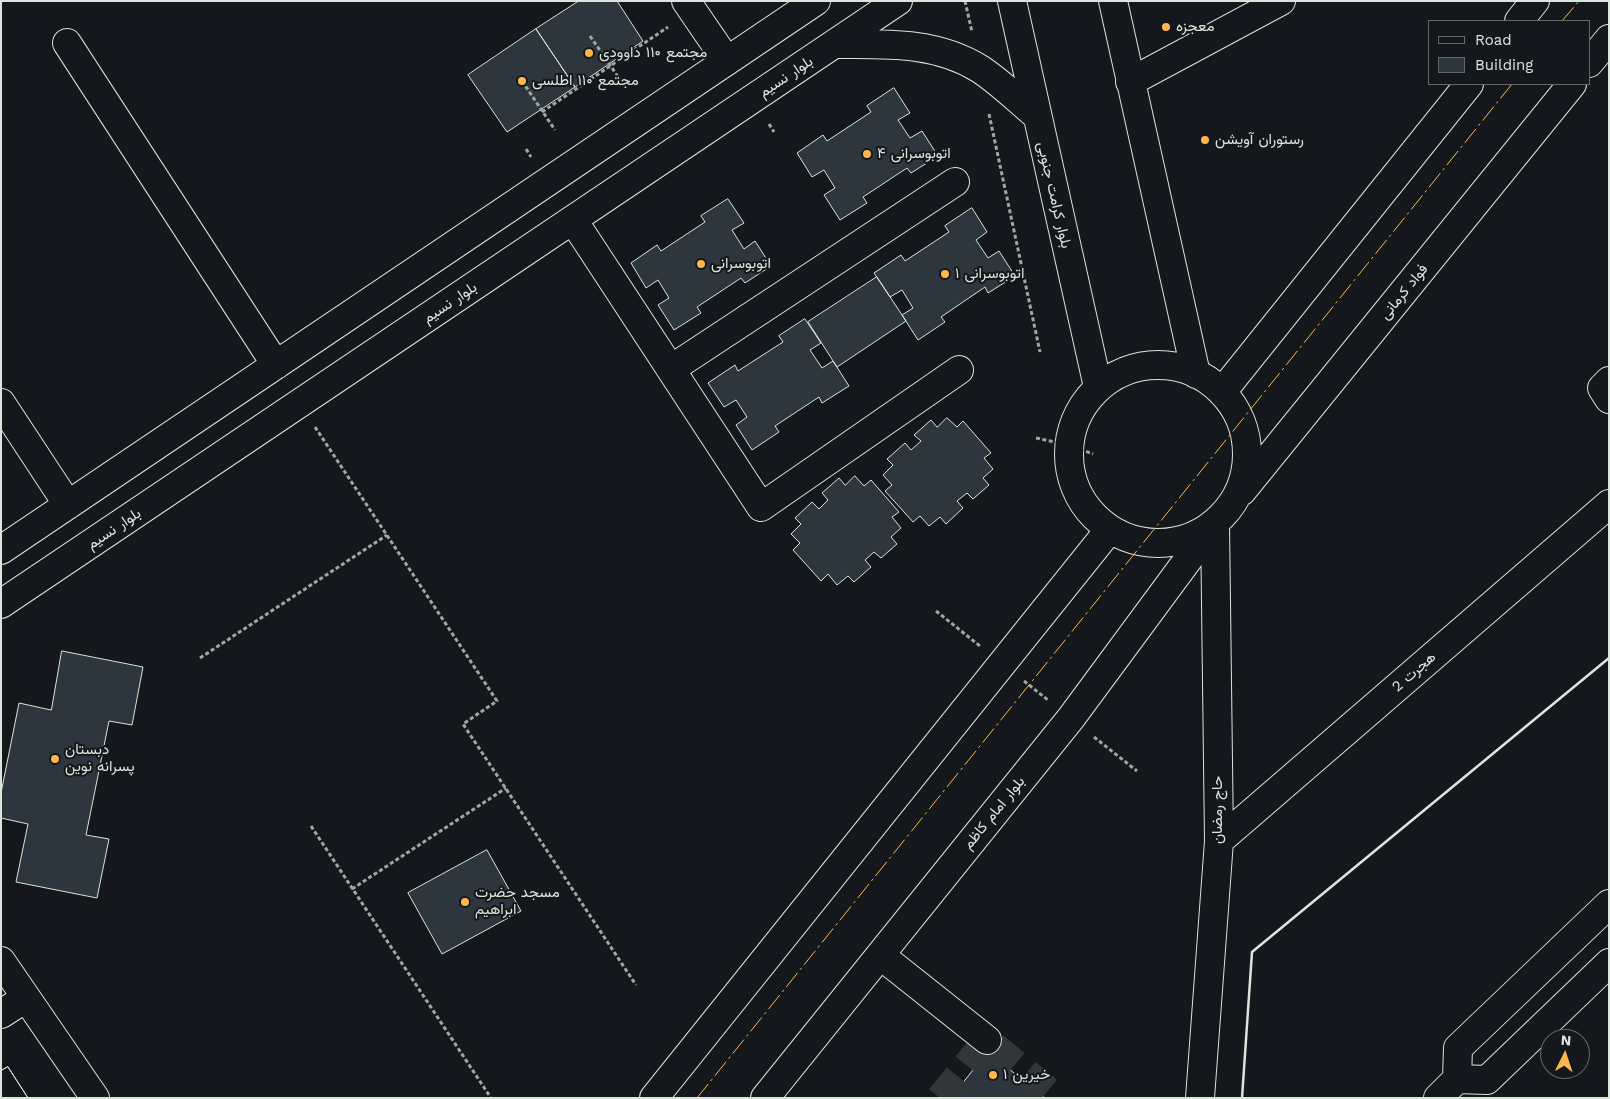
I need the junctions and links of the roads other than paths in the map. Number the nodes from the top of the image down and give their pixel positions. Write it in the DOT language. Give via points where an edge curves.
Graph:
graph roads {
  1 [pos="816,1"];
  2 [pos="1012,1"];
  3 [pos="1113,1"];
  4 [pos="1281,1"];
  5 [pos="890,5"];
  6 [pos="690,6"];
  7 [pos="1609,39"];
  8 [pos="67,43"];
  9 [pos="834,44"];
  10 [pos="726,61"];
  11 [pos="1590,62"];
  12 [pos="1130,82"];
  13 [pos="1468,85"];
  14 [pos="1571,85"];
  15 [pos="1036,115"];
  16 [pos="955,182"];
  17 [pos="573,220"];
  18 [pos="276,365"];
  19 [pos="671,369"];
  20 [pos="959,370"];
  21 [pos="1196,374"];
  22 [pos="1609,381"];
  23 [pos="1098,388"];
  24 [pos="1222,392"];
  25 [pos="1609,399"];
  26 [pos="1,403"];
  27 [pos="1235,500"];
  28 [pos="1609,504"];
  29 [pos="68,505"];
  30 [pos="1215,522"];
  31 [pos="1110,529"];
  32 [pos="1,550"];
  33 [pos="1,604"];
  34 [pos="1219,841"];
  35 [pos="1609,904"];
  36 [pos="880,954"];
  37 [pos="1,961"];
  38 [pos="1609,963"];
  39 [pos="26,998"];
  40 [pos="1,1014"];
  41 [pos="987,1040"];
  42 [pos="1457,1079"];
  43 [pos="94,1098"];
  44 [pos="654,1098"];
  45 [pos="765,1098"];
  46 [pos="1200,1098"];
  47 [pos="1438,1098"];
  1 -- 10 [label="street"];
  2 -- 15 [label="street, بلوار کرامت جنوبی"];
  3 -- 12 [label="street"];
  4 -- 12 [label="street"];
  5 -- 9 [label="street, بلوار نسیم"];
  6 -- 10 [label="street"];
  7 -- 11 [label="street"];
  8 -- 18 [label="street"];
  9 -- 15 [label="street" via="909,45 955,56 980,69"];
  9 -- 17 [label="street, بلوار نسیم"];
  10 -- 18 [label="street"];
  12 -- 21 [label="street"];
  13 -- 24 [label="street"];
  14 -- 27 [label="street, فواد کرمانی"];
  15 -- 23 [label="street, بلوار کرامت جنوبی"];
  16 -- 19 [label="street"];
  17 -- 19 [label="street"];
  17 -- 33 [label="street, بلوار نسیم"];
  18 -- 29 [label="street"];
  19 -- 20 [label="street" via="761,506"];
  21 -- 23 [label="street" via="1177,367 1156,365 1115,375"];
  21 -- 24 [label="street"];
  22 -- 25 [label="street" via="1602,388"];
  23 -- 31 [label="street" via="1087,399 1072,429 1081,450 1069,465 1082,502"];
  24 -- 27 [label="street" via="1234,407 1247,443 1243,482"];
  26 -- 29 [label="street"];
  27 -- 30 [label="street, فواد کرمانی"];
  28 -- 34 [label="street, هجرت 2"];
  29 -- 32 [label="street"];
  30 -- 31 [label="street" via="1191,537 1164,543 1127,538"];
  30 -- 34 [label="street, حاج رمضان"];
  30 -- 36 [label="street, بلوار امام کاظم" via="1071,718"];
  31 -- 44 [label="street"];
  34 -- 46 [label="street, حاج رمضان"];
  35 -- 42 [label="street" via="1458,1048"];
  36 -- 41 [label="street"];
  36 -- 45 [label="street, بلوار امام کاظم"];
  37 -- 39 [label="street"];
  38 -- 42 [label="street" via="1487,1080"];
  39 -- 40 [label="street"];
  39 -- 43 [label="street"];
  42 -- 47 [label="street"];
}
